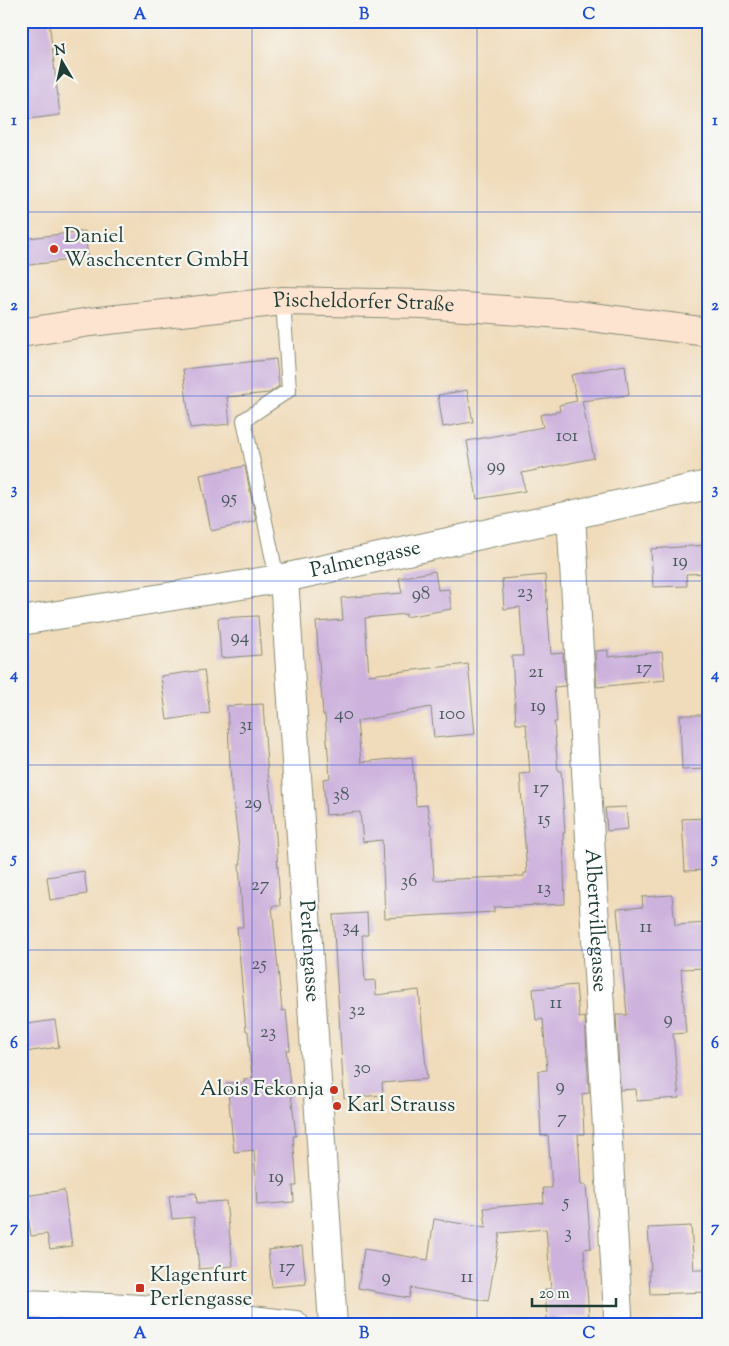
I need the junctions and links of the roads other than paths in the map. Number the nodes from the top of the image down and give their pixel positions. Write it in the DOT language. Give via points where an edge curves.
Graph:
graph roads {
  1 [pos="283,301"];
  2 [pos="708,332"];
  3 [pos="21,333"];
  4 [pos="708,485"];
  5 [pos="571,515"];
  6 [pos="280,579"];
  7 [pos="21,621"];
  8 [pos="21,1304"];
  9 [pos="110,1316"];
  10 [pos="295,1325"];
  11 [pos="333,1325"];
  12 [pos="617,1325"];
  1 -- 2 [label="main road, Pischeldorfer Straße" via="433,305 576,315"];
  1 -- 3 [label="main road, Pischeldorfer Straße" via="90,322"];
  1 -- 6 [label="lane" via="289,390 244,420"];
  4 -- 5 [label="street, Palmengasse"];
  5 -- 6 [label="street, Palmengasse"];
  5 -- 12 [label="street, Albertvillegasse"];
  6 -- 7 [label="street, Palmengasse"];
  6 -- 11 [label="street, Perlengasse"];
  8 -- 9 [label="street"];
  9 -- 10 [label="street" via="184,1312"];
}
